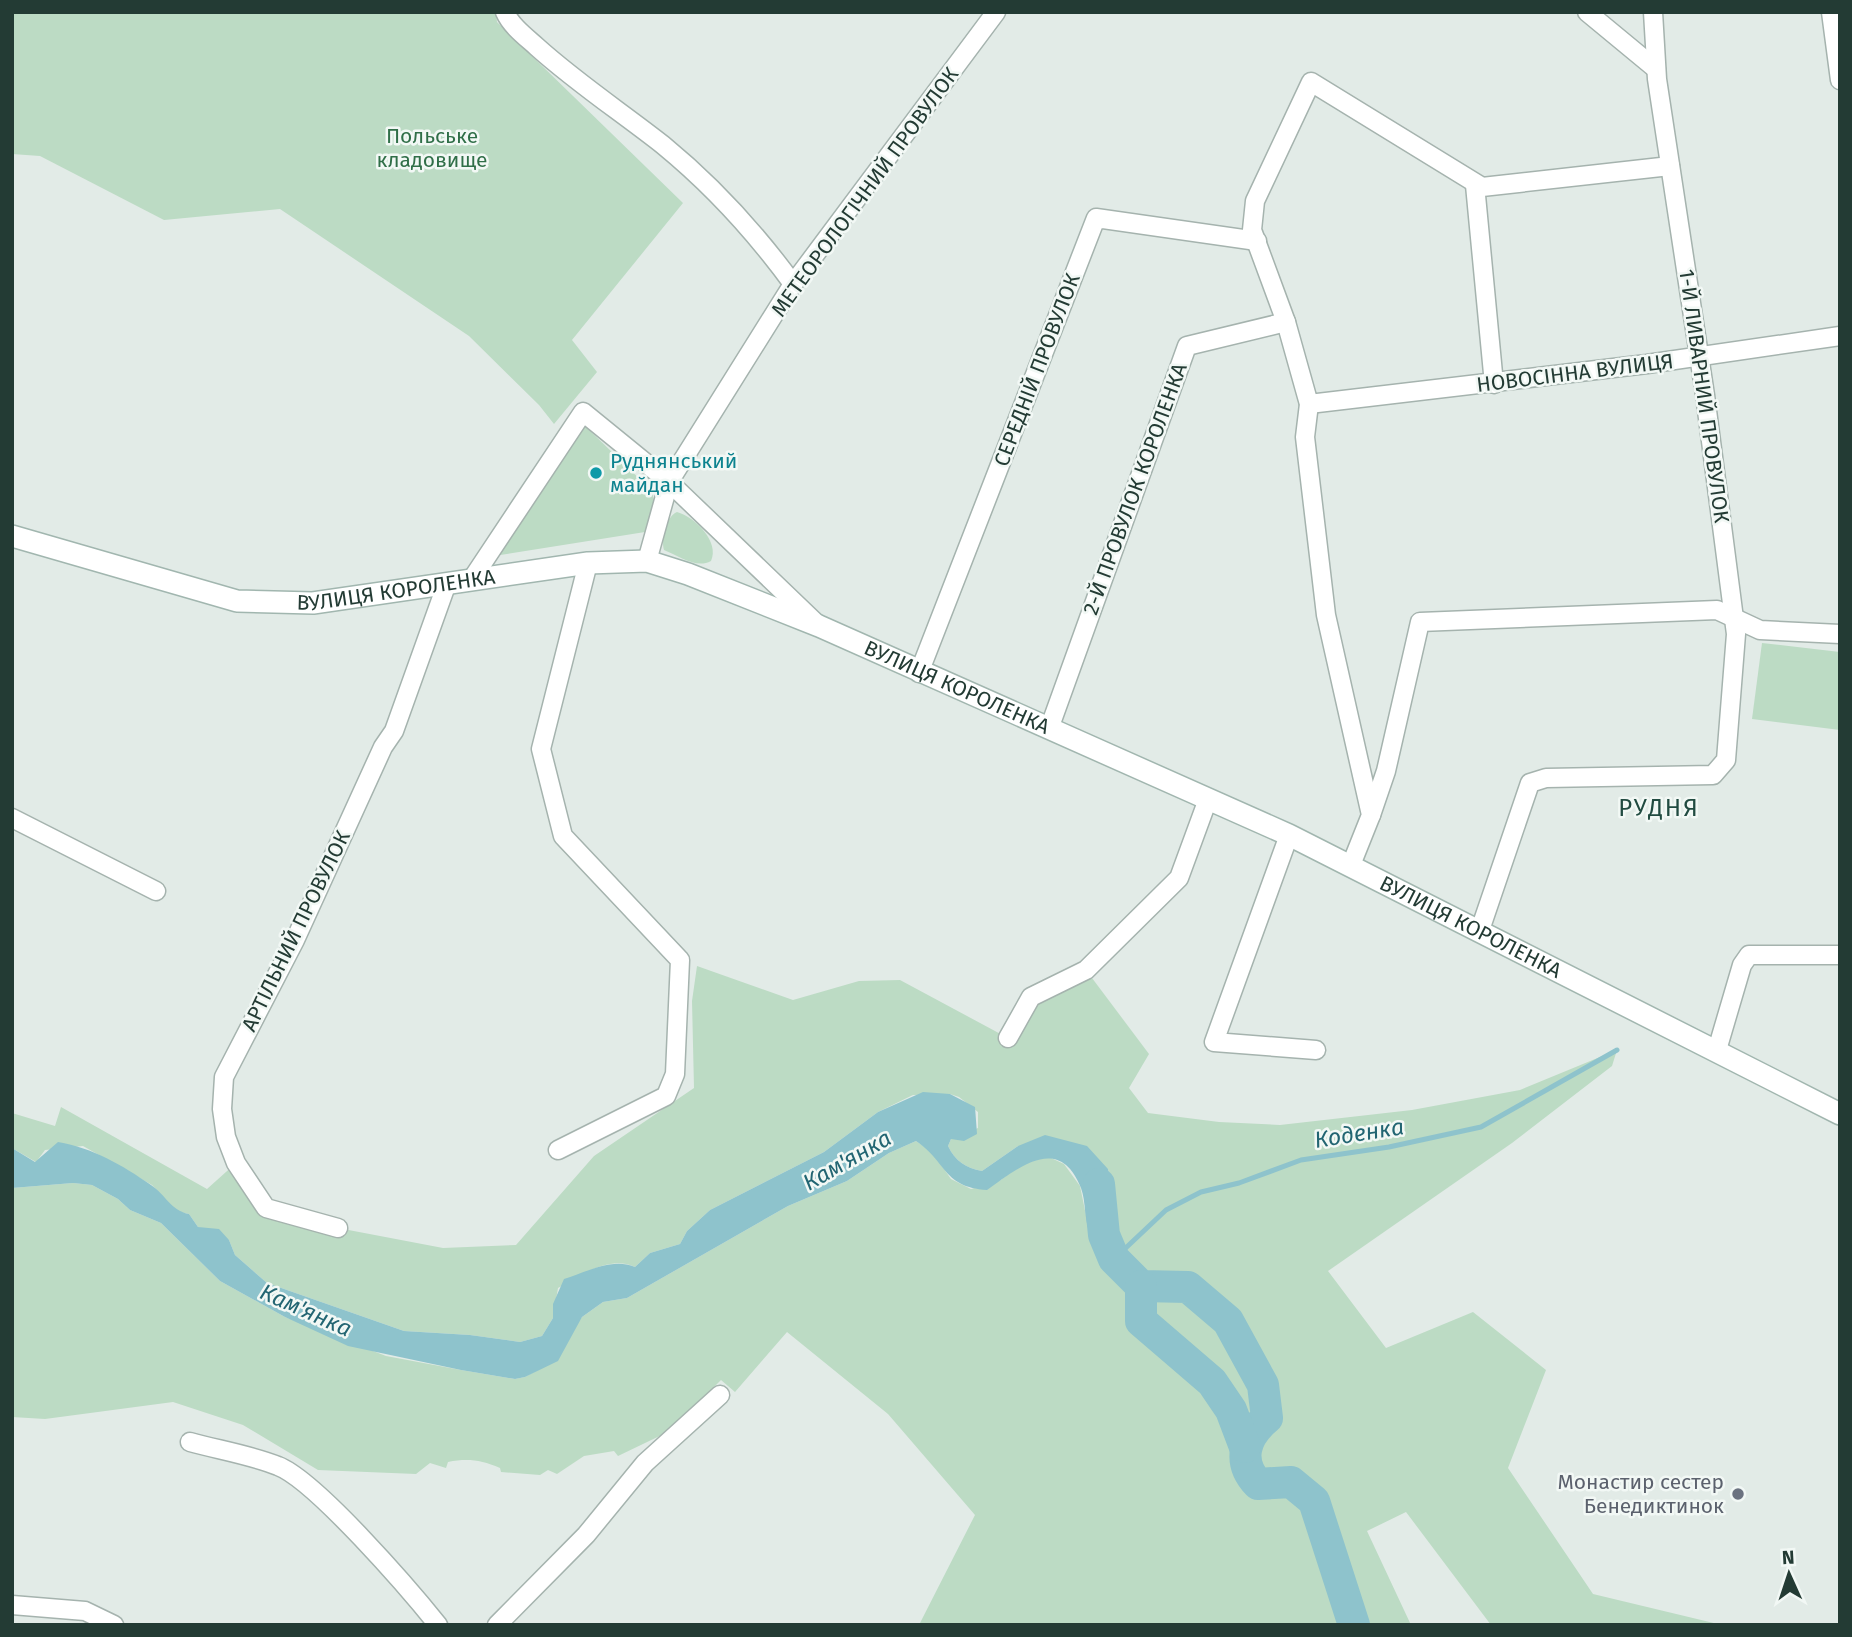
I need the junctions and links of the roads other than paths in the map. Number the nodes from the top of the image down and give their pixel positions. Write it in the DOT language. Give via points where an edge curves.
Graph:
graph roads {
  1 [pos="505,12"];
  2 [pos="996,12"];
  3 [pos="1587,12"];
  4 [pos="1653,12"];
  5 [pos="1830,12"];
  6 [pos="1656,68"];
  7 [pos="1840,80"];
  8 [pos="1670,166"];
  9 [pos="1475,185"];
  10 [pos="1257,241"];
  11 [pos="793,284"];
  12 [pos="1286,322"];
  13 [pos="1840,336"];
  14 [pos="1699,356"];
  15 [pos="1494,384"];
  16 [pos="1309,404"];
  17 [pos="669,482"];
  18 [pos="12,536"];
  19 [pos="646,561"];
  20 [pos="588,563"];
  21 [pos="471,579"];
  22 [pos="447,583"];
  23 [pos="1734,618"];
  24 [pos="819,626"];
  25 [pos="1840,634"];
  26 [pos="919,673"];
  27 [pos="1049,729"];
  28 [pos="1208,799"];
  29 [pos="1371,815"];
  30 [pos="12,818"];
  31 [pos="1289,835"];
  32 [pos="1351,865"];
  33 [pos="156,891"];
  34 [pos="1479,930"];
  35 [pos="1840,948"];
  36 [pos="1839,955"];
  37 [pos="1008,1038"];
  38 [pos="1317,1050"];
  39 [pos="1717,1050"];
  40 [pos="1840,1115"];
  41 [pos="558,1150"];
  42 [pos="338,1228"];
  43 [pos="720,1395"];
  44 [pos="190,1442"];
  45 [pos="12,1605"];
  46 [pos="114,1625"];
  47 [pos="438,1625"];
  48 [pos="497,1625"];
  1 -- 11 [label="street" via="573,79 663,145 724,199"];
  2 -- 11 [label="street, МЕТЕОРОЛОГІЧНИЙ ПРОВУЛОК"];
  3 -- 6 [label="street"];
  4 -- 6 [label="street, 1-Й ЛИВАРНИЙ ПРОВУЛОК"];
  5 -- 7 [label="street"];
  6 -- 8 [label="street, 1-Й ЛИВАРНИЙ ПРОВУЛОК"];
  8 -- 9 [label="street"];
  8 -- 14 [label="street, 1-Й ЛИВАРНИЙ ПРОВУЛОК"];
  9 -- 10 [label="street" via="1311,82 1255,201 1252,230"];
  9 -- 15 [label="street"];
  10 -- 12 [label="street"];
  10 -- 26 [label="street, СЕРЕДНІЙ ПРОВУЛОК" via="1096,218"];
  11 -- 17 [label="street, МЕТЕОРОЛОГІЧНИЙ ПРОВУЛОК"];
  12 -- 16 [label="street"];
  12 -- 27 [label="street, 2-Й ПРОВУЛОК КОРОЛЕНКА" via="1186,346"];
  13 -- 14 [label="street, НОВОСІННА ВУЛИЦЯ"];
  14 -- 15 [label="street, НОВОСІННА ВУЛИЦЯ"];
  14 -- 23 [label="street, 1-Й ЛИВАРНИЙ ПРОВУЛОК"];
  15 -- 16 [label="street, НОВОСІННА ВУЛИЦЯ"];
  16 -- 29 [label="street" via="1305,437 1326,614"];
  17 -- 19 [label="street, МЕТЕОРОЛОГІЧНИЙ ПРОВУЛОК"];
  17 -- 21 [label="street" via="583,412"];
  17 -- 24 [label="street"];
  18 -- 22 [label="street, ВУЛИЦЯ КОРОЛЕНКА" via="237,601 313,603"];
  19 -- 20 [label="street, ВУЛИЦЯ КОРОЛЕНКА"];
  19 -- 24 [label="street, ВУЛИЦЯ КОРОЛЕНКА"];
  20 -- 21 [label="street, ВУЛИЦЯ КОРОЛЕНКА"];
  20 -- 41 [label="street" via="541,749 563,836 680,960 675,1074 666,1096"];
  21 -- 22 [label="street, ВУЛИЦЯ КОРОЛЕНКА"];
  22 -- 42 [label="street, АРТІЛЬНИЙ ПРОВУЛОК" via="394,731 224,1077 226,1137 236,1163 266,1208"];
  23 -- 25 [label="street" via="1760,630"];
  23 -- 29 [label="street" via="1717,610 1420,622 1386,771"];
  23 -- 34 [label="street, 1-Й ЛИВАРНИЙ ПРОВУЛОК" via="1726,760 1713,775 1546,778 1530,783"];
  24 -- 26 [label="street, ВУЛИЦЯ КОРОЛЕНКА"];
  26 -- 27 [label="street, ВУЛИЦЯ КОРОЛЕНКА"];
  27 -- 28 [label="street, ВУЛИЦЯ КОРОЛЕНКА"];
  28 -- 31 [label="street, ВУЛИЦЯ КОРОЛЕНКА"];
  28 -- 37 [label="street" via="1179,878 1086,970 1031,997"];
  29 -- 32 [label="street"];
  30 -- 33 [label="street"];
  31 -- 32 [label="street, ВУЛИЦЯ КОРОЛЕНКА"];
  31 -- 38 [label="street" via="1214,1042"];
  32 -- 34 [label="street, ВУЛИЦЯ КОРОЛЕНКА"];
  34 -- 39 [label="street, ВУЛИЦЯ КОРОЛЕНКА"];
  35 -- 36 [label="street"];
  36 -- 39 [label="street" via="1749,955"];
  39 -- 40 [label="street, ВУЛИЦЯ КОРОЛЕНКА"];
  43 -- 48 [label="street" via="645,1463 586,1535"];
  44 -- 47 [label="street" via="281,1466 304,1483"];
  45 -- 46 [label="street" via="85,1611"];
}
